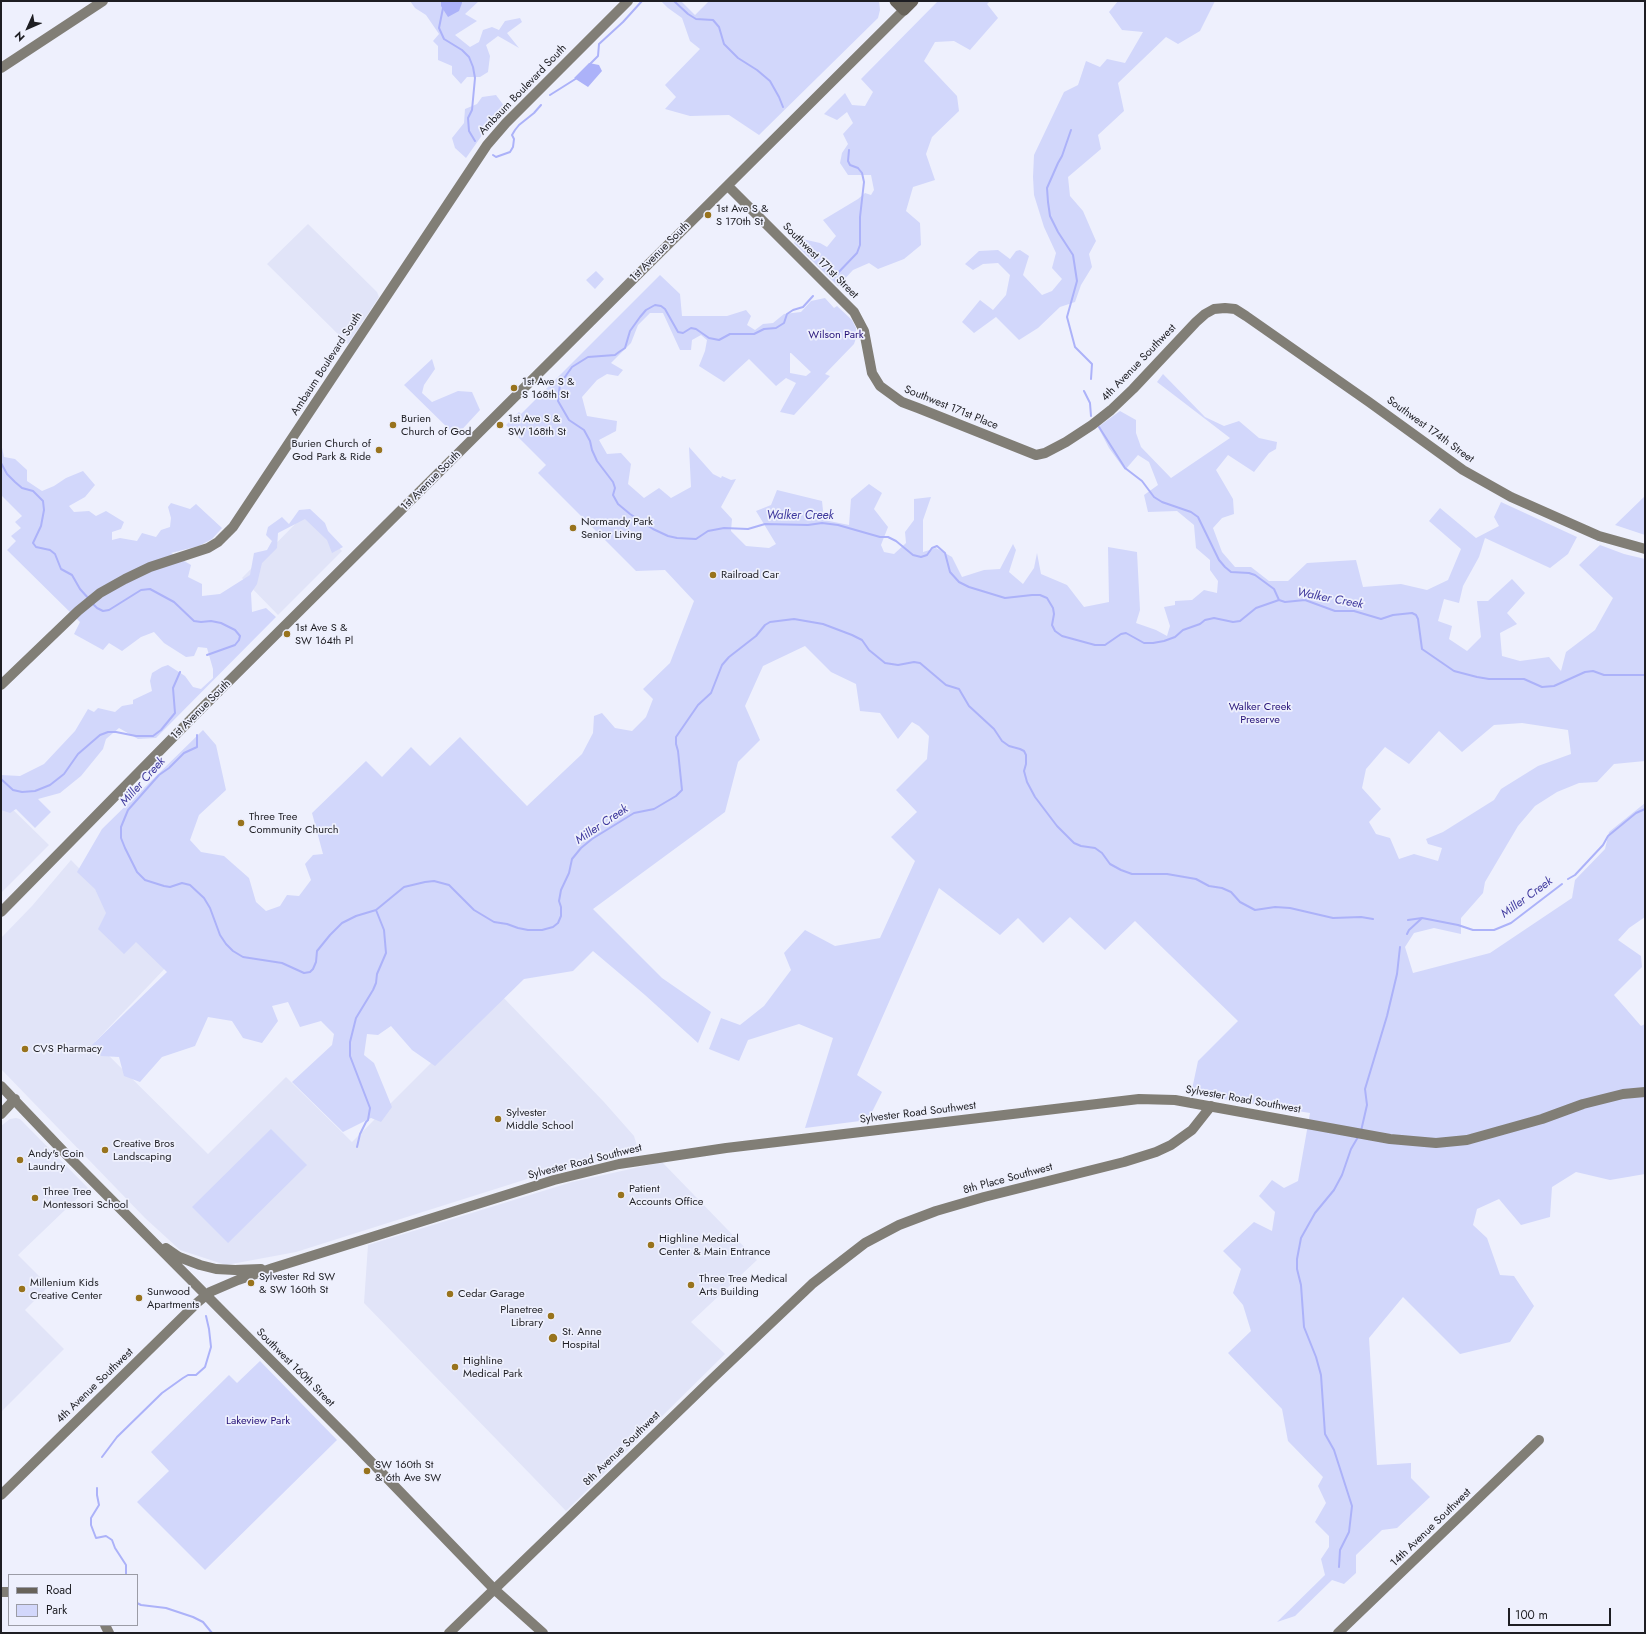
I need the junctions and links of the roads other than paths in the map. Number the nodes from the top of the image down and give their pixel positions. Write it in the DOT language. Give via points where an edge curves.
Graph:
graph roads {
  1 [pos="102,1"];
  2 [pos="628,1"];
  3 [pos="895,1"];
  4 [pos="913,1"];
  5 [pos="904,10"];
  6 [pos="1,68"];
  7 [pos="728,186"];
  8 [pos="1214,309"];
  9 [pos="866,343"];
  10 [pos="1036,455"];
  11 [pos="1645,549"];
  12 [pos="1,685"];
  13 [pos="1,912"];
  14 [pos="1,1079"];
  15 [pos="1,1086"];
  16 [pos="1645,1092"];
  17 [pos="1,1094"];
  18 [pos="13,1102"];
  19 [pos="1211,1106"];
  20 [pos="1,1114"];
  21 [pos="32,1118"];
  22 [pos="147,1236"];
  23 [pos="273,1268"];
  24 [pos="812,1284"];
  25 [pos="206,1295"];
  26 [pos="1539,1440"];
  27 [pos="1,1495"];
  28 [pos="494,1589"];
  29 [pos="450,1633"];
  30 [pos="543,1633"];
  31 [pos="1338,1633"];
  1 -- 6 [label="street"];
  2 -- 12 [label="street, Ambaum Boulevard South" via="487,145 233,527 208,548 150,566 100,593"];
  3 -- 5 [label="main road"];
  4 -- 5 [label="main road, 1st Avenue South"];
  5 -- 7 [label="street, 1st Avenue South"];
  7 -- 9 [label="street, Southwest 171st Street" via="850,307 864,331"];
  7 -- 13 [label="street, 1st Avenue South"];
  8 -- 10 [label="street, 4th Avenue Southwest" via="1196,322 1111,410 1066,442"];
  8 -- 11 [label="street, Southwest 174th Street" via="1235,310 1246,316 1470,474 1511,497 1592,533"];
  9 -- 10 [label="street, Southwest 171st Place" via="872,373 880,386 893,397"];
  14 -- 21 [label="street, Southwest 160th Street" via="27,1105"];
  15 -- 18 [label="street, Southwest 160th Street"];
  16 -- 19 [label="street, Sylvester Road Southwest" via="1623,1094 1583,1104 1542,1119 1467,1140 1436,1143 1390,1138"];
  17 -- 18 [label="street, Southwest 160th Street"];
  18 -- 20 [label="street"];
  18 -- 21 [label="street, Southwest 160th Street"];
  19 -- 23 [label="street, Sylvester Road Southwest" via="1139,1098 726,1148 619,1164 554,1180"];
  19 -- 24 [label="street, 8th Place Southwest" via="1192,1130 1156,1152 984,1197 899,1225 865,1243"];
  21 -- 22 [label="street, Southwest 160th Street"];
  22 -- 23 [label="street" via="179,1257 200,1265 235,1270"];
  22 -- 25 [label="street, Southwest 160th Street"];
  23 -- 25 [label="street, Sylvester Road Southwest" via="232,1282"];
  24 -- 28 [label="street, 8th Avenue Southwest"];
  25 -- 27 [label="street, 4th Avenue Southwest"];
  25 -- 28 [label="street, Southwest 160th Street"];
  26 -- 31 [label="street, 14th Avenue Southwest"];
  28 -- 29 [label="street, 8th Avenue Southwest"];
  28 -- 30 [label="street, Southwest 160th Street"];
}
